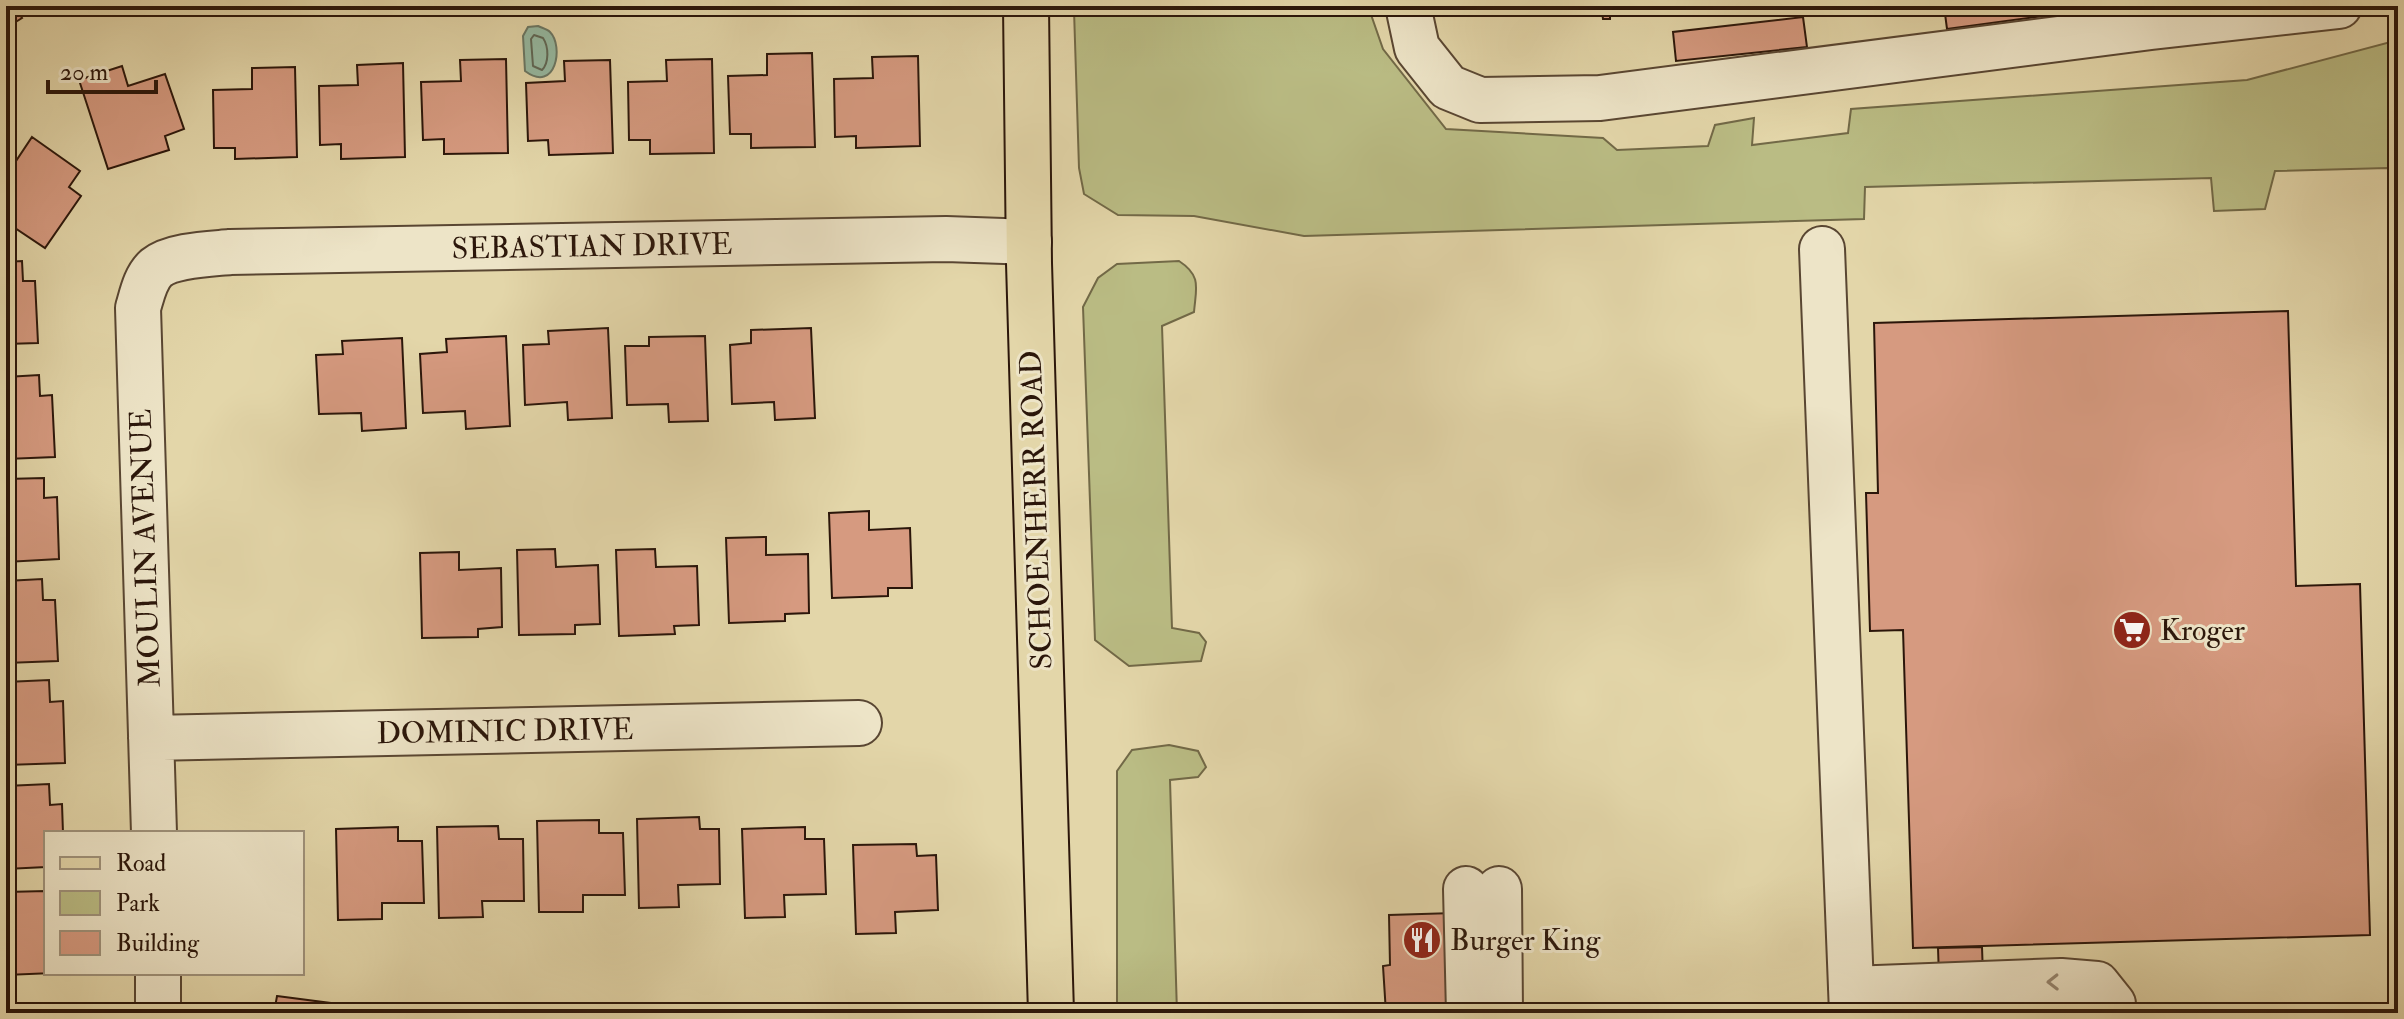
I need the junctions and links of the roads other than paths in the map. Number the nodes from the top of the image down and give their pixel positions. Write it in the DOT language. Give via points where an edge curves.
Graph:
graph roads {
  1 [pos="1026,6"];
  2 [pos="1408,6"];
  3 [pos="2339,6"];
  4 [pos="1029,242"];
  5 [pos="1822,249"];
  6 [pos="157,268"];
  7 [pos="859,723"];
  8 [pos="151,738"];
  9 [pos="154,831"];
  10 [pos="158,975"];
  11 [pos="1851,1001"];
  12 [pos="158,1013"];
  13 [pos="1051,1013"];
  14 [pos="1469,1013"];
  15 [pos="1500,1013"];
  16 [pos="2113,1013"];
  1 -- 4 [label="main road, SCHOENHERR ROAD"];
  2 -- 3 [label="street" via="1417,48 1448,87 1480,100 1600,98"];
  4 -- 6 [label="street, SEBASTIAN DRIVE" via="946,239 230,252 188,256"];
  4 -- 13 [label="main road, SCHOENHERR ROAD"];
  5 -- 11 [label="street"];
  6 -- 8 [label="street, MOULIN AVENUE" via="144,286 138,308"];
  7 -- 8 [label="street, DOMINIC DRIVE"];
  8 -- 9 [label="street, MOULIN AVENUE"];
  10 -- 12 [label="street"];
  16 -- 11 [label="street, one-way" via="2113,1004 2097,984 2061,981"];
  14 -- 15 [label="street" via="1482,889"];
}
